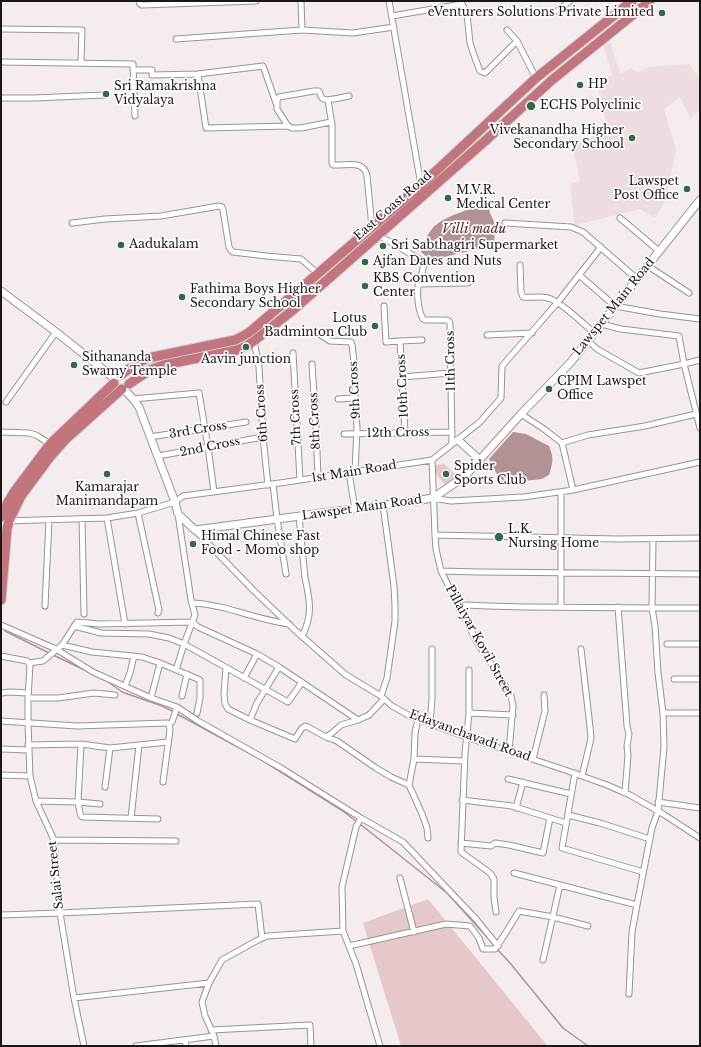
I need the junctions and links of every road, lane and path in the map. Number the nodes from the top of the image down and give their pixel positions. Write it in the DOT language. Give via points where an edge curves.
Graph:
graph roads {
  1 [pos="139,1"];
  2 [pos="256,1"];
  3 [pos="301,1"];
  4 [pos="389,1"];
  5 [pos="570,1"];
  6 [pos="650,1"];
  7 [pos="232,2"];
  8 [pos="628,2"];
  9 [pos="557,11"];
  10 [pos="392,16"];
  11 [pos="394,27"];
  12 [pos="1,29"];
  13 [pos="302,30"];
  14 [pos="507,30"];
  15 [pos="176,39"];
  16 [pos="517,41"];
  17 [pos="1,62"];
  18 [pos="81,63"];
  19 [pos="133,70"];
  20 [pos="198,74"];
  21 [pos="536,78"];
  22 [pos="104,95"];
  23 [pos="348,96"];
  24 [pos="1,98"];
  25 [pos="328,100"];
  26 [pos="276,103"];
  27 [pos="136,116"];
  28 [pos="331,122"];
  29 [pos="288,126"];
  30 [pos="421,185"];
  31 [pos="700,201"];
  32 [pos="620,218"];
  33 [pos="72,223"];
  34 [pos="505,223"];
  35 [pos="372,228"];
  36 [pos="378,235"];
  37 [pos="601,247"];
  38 [pos="659,251"];
  39 [pos="520,264"];
  40 [pos="648,266"];
  41 [pos="318,274"];
  42 [pos="579,275"];
  43 [pos="637,279"];
  44 [pos="468,283"];
  45 [pos="418,284"];
  46 [pos="1,291"];
  47 [pos="689,293"];
  48 [pos="558,302"];
  49 [pos="384,306"];
  50 [pos="615,306"];
  51 [pos="700,319"];
  52 [pos="601,324"];
  53 [pos="56,332"];
  54 [pos="532,333"];
  55 [pos="594,333"];
  56 [pos="319,334"];
  57 [pos="487,335"];
  58 [pos="422,340"];
  59 [pos="400,341"];
  60 [pos="588,341"];
  61 [pos="254,342"];
  62 [pos="293,353"];
  63 [pos="700,360"];
  64 [pos="312,364"];
  65 [pos="684,364"];
  66 [pos="451,373"];
  67 [pos="402,377"];
  68 [pos="117,379"];
  69 [pos="125,387"];
  70 [pos="355,398"];
  71 [pos="133,399"];
  72 [pos="338,399"];
  73 [pos="6,402"];
  74 [pos="697,411"];
  75 [pos="521,414"];
  76 [pos="246,422"];
  77 [pos="700,428"];
  78 [pos="205,429"];
  79 [pos="1,432"];
  80 [pos="452,432"];
  81 [pos="405,433"];
  82 [pos="344,434"];
  83 [pos="357,434"];
  84 [pos="150,437"];
  85 [pos="263,437"];
  86 [pos="455,442"];
  87 [pos="562,443"];
  88 [pos="50,444"];
  89 [pos="208,447"];
  90 [pos="158,456"];
  91 [pos="432,460"];
  92 [pos="480,460"];
  93 [pos="700,462"];
  94 [pos="355,472"];
  95 [pos="349,473"];
  96 [pos="318,477"];
  97 [pos="300,480"];
  98 [pos="270,484"];
  99 [pos="573,490"];
  100 [pos="214,492"];
  101 [pos="561,492"];
  102 [pos="433,498"];
  103 [pos="175,502"];
  104 [pos="383,505"];
  105 [pos="355,509"];
  106 [pos="138,513"];
  107 [pos="178,514"];
  108 [pos="299,516"];
  109 [pos="107,518"];
  110 [pos="4,519"];
  111 [pos="82,519"];
  112 [pos="277,519"];
  113 [pos="49,520"];
  114 [pos="195,530"];
  115 [pos="435,535"];
  116 [pos="561,537"];
  117 [pos="700,538"];
  118 [pos="653,539"];
  119 [pos="441,570"];
  120 [pos="561,572"];
  121 [pos="653,573"];
  122 [pos="286,574"];
  123 [pos="700,574"];
  124 [pos="1,600"];
  125 [pos="192,603"];
  126 [pos="45,606"];
  127 [pos="460,607"];
  128 [pos="561,607"];
  129 [pos="618,608"];
  130 [pos="652,608"];
  131 [pos="700,608"];
  132 [pos="158,613"];
  133 [pos="84,614"];
  134 [pos="192,622"];
  135 [pos="125,624"];
  136 [pos="289,624"];
  137 [pos="1,625"];
  138 [pos="74,626"];
  139 [pos="302,636"];
  140 [pos="184,644"];
  141 [pos="667,644"];
  142 [pos="700,644"];
  143 [pos="62,645"];
  144 [pos="432,649"];
  145 [pos="581,649"];
  146 [pos="55,651"];
  147 [pos="257,654"];
  148 [pos="1,656"];
  149 [pos="134,656"];
  150 [pos="29,663"];
  151 [pos="160,663"];
  152 [pos="279,667"];
  153 [pos="226,668"];
  154 [pos="176,670"];
  155 [pos="469,670"];
  156 [pos="187,674"];
  157 [pos="244,678"];
  158 [pos="674,679"];
  159 [pos="700,679"];
  160 [pos="302,682"];
  161 [pos="124,686"];
  162 [pos="266,690"];
  163 [pos="1,693"];
  164 [pos="28,695"];
  165 [pos="115,695"];
  166 [pos="544,695"];
  167 [pos="182,696"];
  168 [pos="151,698"];
  169 [pos="382,698"];
  170 [pos="177,707"];
  171 [pos="197,713"];
  172 [pos="469,713"];
  173 [pos="663,713"];
  174 [pos="700,713"];
  175 [pos="513,715"];
  176 [pos="418,719"];
  177 [pos="250,720"];
  178 [pos="358,720"];
  179 [pos="1,721"];
  180 [pos="28,723"];
  181 [pos="169,724"];
  182 [pos="430,724"];
  183 [pos="326,736"];
  184 [pos="466,737"];
  185 [pos="168,742"];
  186 [pos="81,744"];
  187 [pos="139,745"];
  188 [pos="28,748"];
  189 [pos="110,748"];
  190 [pos="1,749"];
  191 [pos="508,751"];
  192 [pos="414,759"];
  193 [pos="533,759"];
  194 [pos="464,761"];
  195 [pos="575,773"];
  196 [pos="1,775"];
  197 [pos="30,776"];
  198 [pos="582,776"];
  199 [pos="508,779"];
  200 [pos="163,782"];
  201 [pos="523,782"];
  202 [pos="408,785"];
  203 [pos="105,787"];
  204 [pos="625,793"];
  205 [pos="571,794"];
  206 [pos="462,800"];
  207 [pos="36,801"];
  208 [pos="78,802"];
  209 [pos="658,802"];
  210 [pos="100,804"];
  211 [pos="516,808"];
  212 [pos="700,808"];
  213 [pos="658,811"];
  214 [pos="568,815"];
  215 [pos="131,818"];
  216 [pos="361,818"];
  217 [pos="550,818"];
  218 [pos="158,819"];
  219 [pos="566,823"];
  220 [pos="428,838"];
  221 [pos="700,838"];
  222 [pos="650,839"];
  223 [pos="54,840"];
  224 [pos="176,841"];
  225 [pos="461,843"];
  226 [pos="643,872"];
  227 [pos="514,873"];
  228 [pos="400,878"];
  229 [pos="560,885"];
  230 [pos="637,905"];
  231 [pos="496,912"];
  232 [pos="60,913"];
  233 [pos="1,915"];
  234 [pos="553,917"];
  235 [pos="588,926"];
  236 [pos="344,931"];
  237 [pos="414,932"];
  238 [pos="262,938"];
  239 [pos="350,946"];
  240 [pos="496,948"];
  241 [pos="543,960"];
  242 [pos="209,982"];
  243 [pos="629,994"];
  244 [pos="74,998"];
  245 [pos="213,1033"];
  246 [pos="185,1040"];
  247 [pos="84,1046"];
  248 [pos="136,1046"];
  249 [pos="186,1046"];
  250 [pos="216,1046"];
  251 [pos="311,1046"];
  252 [pos="380,1046"];
  1 -- 7 [label="street" via="142,5"];
  2 -- 7 [label="street"];
  3 -- 13 [label="street"];
  4 -- 10 [label="street"];
  5 -- 9 [label="street"];
  6 -- 36 [label="highway, East Coast Road" via="552,80"];
  8 -- 21 [label="highway, East Coast Road"];
  10 -- 11 [label="street"];
  10 -- 16 [label="street" via="462,4 467,14 474,58 480,71 485,73"];
  11 -- 13 [label="street" via="353,33"];
  11 -- 30 [label="street"];
  12 -- 18 [label="street" via="82,30"];
  13 -- 15 [label="street"];
  14 -- 16 [label="street"];
  16 -- 21 [label="street"];
  17 -- 18 [label="street"];
  18 -- 19 [label="street" via="133,64"];
  19 -- 20 [label="street" via="152,70 152,75"];
  19 -- 27 [label="street"];
  20 -- 26 [label="street" via="263,66"];
  20 -- 29 [label="street" via="206,128"];
  21 -- 30 [label="highway, East Coast Road"];
  22 -- 24 [label="street"];
  23 -- 25 [label="street"];
  25 -- 26 [label="street" via="322,98 319,91 314,91 279,97"];
  25 -- 28 [label="street"];
  26 -- 29 [label="street"];
  28 -- 29 [label="street" via="301,128"];
  28 -- 35 [label="street" via="333,165 361,166 366,172"];
  30 -- 35 [label="highway, East Coast Road"];
  31 -- 38 [label="street, Lawspet Main Road"];
  32 -- 38 [label="street"];
  33 -- 41 [label="street" via="161,216 219,206 223,210 229,247 233,252 301,259"];
  34 -- 37 [label="street" via="571,227"];
  35 -- 41 [label="highway, East Coast Road"];
  36 -- 45 [label="street, 11th Cross" via="424,260"];
  36 -- 61 [label="highway, East Coast Road"];
  37 -- 42 [label="street, 1st Main Road"];
  37 -- 43 [label="street"];
  38 -- 40 [label="street, Lawspet Main Road"];
  39 -- 48 [label="street" via="523,297 546,297"];
  40 -- 43 [label="street, Lawspet Main Road"];
  40 -- 47 [label="street"];
  41 -- 68 [label="highway, East Coast Road" via="243,336 235,340 148,358 135,364"];
  42 -- 48 [label="street, 1st Main Road"];
  42 -- 50 [label="street"];
  43 -- 50 [label="street, Lawspet Main Road"];
  44 -- 45 [label="street"];
  45 -- 66 [label="street, 11th Cross" via="423,319 449,320"];
  46 -- 53 [label="street"];
  48 -- 54 [label="street, 1st Main Road"];
  48 -- 55 [label="street"];
  49 -- 59 [label="street, 10th Cross" via="386,342"];
  50 -- 51 [label="street"];
  50 -- 52 [label="street, Lawspet Main Road"];
  52 -- 55 [label="street, Lawspet Main Road"];
  52 -- 65 [label="street" via="679,336"];
  53 -- 68 [label="street"];
  53 -- 73 [label="street"];
  54 -- 57 [label="street"];
  54 -- 86 [label="street, 1st Main Road" via="502,366 501,398 480,422"];
  55 -- 60 [label="street, Lawspet Main Road"];
  56 -- 70 [label="street, 9th Cross" via="330,341 351,342"];
  58 -- 59 [label="street"];
  59 -- 67 [label="street, 10th Cross"];
  60 -- 65 [label="street" via="639,373"];
  60 -- 75 [label="street, Lawspet Main Road"];
  61 -- 69 [label="highway, East Coast Road" via="237,350 164,365 150,370"];
  61 -- 85 [label="street, 6th Cross" via="259,366"];
  62 -- 97 [label="street, 7th Cross"];
  63 -- 65 [label="street"];
  64 -- 96 [label="street, 8th Cross"];
  65 -- 74 [label="street"];
  66 -- 67 [label="street"];
  66 -- 80 [label="street, 11th Cross"];
  67 -- 81 [label="street, 10th Cross"];
  68 -- 69 [label="highway" via="117,388"];
  68 -- 69 [label="highway" via="127,377"];
  68 -- 88 [label="highway, East Coast Road"];
  69 -- 71 [label="street"];
  69 -- 110 [label="highway, East Coast Road" via="50,457"];
  70 -- 72 [label="street"];
  70 -- 83 [label="street, 9th Cross"];
  71 -- 78 [label="street" via="199,393"];
  71 -- 84 [label="street"];
  74 -- 77 [label="street"];
  74 -- 87 [label="street" via="645,426 588,435"];
  75 -- 87 [label="street"];
  75 -- 92 [label="street, Lawspet Main Road"];
  76 -- 78 [label="street, 3rd Cross"];
  78 -- 84 [label="street, 3rd Cross"];
  78 -- 89 [label="street"];
  79 -- 88 [label="street" via="29,433"];
  80 -- 81 [label="street, 12th Cross"];
  80 -- 86 [label="street, 11th Cross"];
  81 -- 83 [label="street, 12th Cross"];
  82 -- 83 [label="street, 12th Cross"];
  83 -- 94 [label="street, 9th Cross"];
  84 -- 90 [label="street"];
  85 -- 89 [label="street, 2nd Cross"];
  85 -- 98 [label="street, 6th Cross"];
  86 -- 91 [label="street, 1st Main Road"];
  86 -- 92 [label="street"];
  87 -- 99 [label="street"];
  88 -- 110 [label="highway, East Coast Road" via="14,492 8,502"];
  89 -- 90 [label="street, 2nd Cross"];
  89 -- 100 [label="street"];
  90 -- 103 [label="street"];
  91 -- 94 [label="street, 1st Main Road"];
  91 -- 102 [label="street, Pillaiyar Kovil Street"];
  92 -- 102 [label="street, Lawspet Main Road" via="465,476"];
  93 -- 99 [label="street"];
  94 -- 95 [label="street, 1st Main Road"];
  95 -- 96 [label="street, 1st Main Road"];
  95 -- 105 [label="street"];
  96 -- 97 [label="street, 1st Main Road"];
  97 -- 98 [label="street, 1st Main Road"];
  98 -- 100 [label="street, 1st Main Road"];
  98 -- 112 [label="street, 6th Cross"];
  99 -- 101 [label="street"];
  100 -- 103 [label="street, 1st Main Road" via="182,496"];
  101 -- 102 [label="street" via="458,501"];
  101 -- 116 [label="street"];
  102 -- 104 [label="street, Lawspet Main Road"];
  102 -- 115 [label="street, Pillaiyar Kovil Street"];
  103 -- 106 [label="street, 1st Main Road"];
  103 -- 107 [label="street"];
  104 -- 105 [label="street, Lawspet Main Road"];
  104 -- 169 [label="street" via="394,586 395,621"];
  105 -- 108 [label="street, Lawspet Main Road"];
  106 -- 109 [label="street, 1st Main Road"];
  106 -- 132 [label="street"];
  107 -- 114 [label="street"];
  107 -- 125 [label="street"];
  108 -- 112 [label="street, Lawspet Main Road"];
  108 -- 139 [label="street" via="310,610 307,627"];
  109 -- 111 [label="street, 1st Main Road"];
  109 -- 135 [label="street"];
  110 -- 113 [label="street, 1st Main Road"];
  110 -- 124 [label="highway, East Coast Road" via="7,529"];
  111 -- 113 [label="street, 1st Main Road"];
  111 -- 133 [label="street"];
  112 -- 114 [label="street, Lawspet Main Road"];
  112 -- 122 [label="street, 6th Cross"];
  113 -- 126 [label="street"];
  114 -- 136 [label="street, Edayanchavadi Road"];
  115 -- 116 [label="street"];
  115 -- 119 [label="street, Pillaiyar Kovil Street"];
  116 -- 118 [label="street"];
  116 -- 120 [label="street"];
  117 -- 118 [label="street"];
  118 -- 121 [label="street"];
  119 -- 120 [label="street"];
  119 -- 127 [label="street, Pillaiyar Kovil Street"];
  120 -- 121 [label="street"];
  120 -- 128 [label="street"];
  121 -- 123 [label="street"];
  121 -- 130 [label="street"];
  125 -- 134 [label="street"];
  125 -- 136 [label="street" via="213,605"];
  127 -- 128 [label="street"];
  127 -- 175 [label="street, Pillaiyar Kovil Street" via="477,642 511,696"];
  128 -- 129 [label="street"];
  129 -- 130 [label="street"];
  129 -- 204 [label="street" via="629,734"];
  130 -- 131 [label="street"];
  130 -- 173 [label="street"];
  134 -- 135 [label="street"];
  134 -- 140 [label="street"];
  134 -- 147 [label="street"];
  135 -- 138 [label="street" via="77,622"];
  136 -- 139 [label="street, Edayanchavadi Road"];
  137 -- 146 [label="street"];
  138 -- 140 [label="street" via="101,633 149,634"];
  138 -- 143 [label="street"];
  139 -- 169 [label="street, Edayanchavadi Road" via="346,675"];
  140 -- 153 [label="street"];
  140 -- 154 [label="street"];
  141 -- 142 [label="street"];
  143 -- 146 [label="street"];
  143 -- 149 [label="street" via="92,652"];
  144 -- 182 [label="street"];
  145 -- 198 [label="street" via="591,738"];
  146 -- 150 [label="street" via="43,661"];
  146 -- 161 [label="street"];
  147 -- 152 [label="street"];
  147 -- 157 [label="street"];
  148 -- 150 [label="street"];
  149 -- 151 [label="street"];
  149 -- 161 [label="street"];
  150 -- 164 [label="street, Salai Street"];
  151 -- 154 [label="street"];
  151 -- 168 [label="street"];
  152 -- 160 [label="street"];
  152 -- 162 [label="street"];
  153 -- 157 [label="street"];
  153 -- 177 [label="street" via="225,704 228,709"];
  154 -- 156 [label="street"];
  155 -- 172 [label="street"];
  156 -- 167 [label="street"];
  156 -- 171 [label="street" via="200,680"];
  157 -- 162 [label="street"];
  158 -- 159 [label="street"];
  160 -- 162 [label="street" via="288,702"];
  160 -- 178 [label="street"];
  161 -- 168 [label="street"];
  162 -- 177 [label="street"];
  163 -- 164 [label="street"];
  164 -- 165 [label="street" via="58,698 94,693"];
  164 -- 180 [label="street, Salai Street"];
  166 -- 193 [label="street" via="544,711"];
  168 -- 170 [label="street"];
  169 -- 176 [label="street, Edayanchavadi Road"];
  169 -- 178 [label="street" via="369,714"];
  170 -- 181 [label="street"];
  170 -- 216 [label="street"];
  172 -- 175 [label="street"];
  172 -- 184 [label="street"];
  173 -- 174 [label="street"];
  173 -- 209 [label="street" via="664,747"];
  175 -- 191 [label="street, Pillaiyar Kovil Street"];
  176 -- 182 [label="street, Edayanchavadi Road"];
  176 -- 192 [label="street"];
  177 -- 183 [label="street" via="294,739 306,726"];
  178 -- 183 [label="street" via="341,725"];
  179 -- 180 [label="street"];
  180 -- 181 [label="street" via="77,726 162,722"];
  180 -- 188 [label="street, Salai Street"];
  181 -- 185 [label="street"];
  182 -- 184 [label="street, Edayanchavadi Road"];
  183 -- 202 [label="street"];
  184 -- 191 [label="street, Edayanchavadi Road"];
  184 -- 194 [label="street"];
  185 -- 187 [label="street"];
  185 -- 200 [label="street"];
  186 -- 188 [label="street"];
  186 -- 189 [label="street"];
  186 -- 208 [label="street"];
  187 -- 189 [label="street"];
  187 -- 215 [label="street"];
  188 -- 190 [label="street"];
  188 -- 197 [label="street, Salai Street"];
  189 -- 203 [label="street"];
  191 -- 193 [label="street, Edayanchavadi Road"];
  192 -- 194 [label="street"];
  192 -- 202 [label="street"];
  193 -- 195 [label="street, Edayanchavadi Road"];
  194 -- 206 [label="street"];
  195 -- 198 [label="street, Edayanchavadi Road"];
  195 -- 205 [label="street"];
  196 -- 197 [label="street"];
  197 -- 207 [label="street, Salai Street"];
  198 -- 204 [label="street, Edayanchavadi Road"];
  199 -- 201 [label="street"];
  201 -- 205 [label="street"];
  201 -- 211 [label="street"];
  202 -- 220 [label="street" via="422,814"];
  204 -- 213 [label="street, Edayanchavadi Road"];
  205 -- 214 [label="street"];
  206 -- 211 [label="street"];
  206 -- 225 [label="street"];
  207 -- 208 [label="street"];
  207 -- 223 [label="street, Salai Street"];
  208 -- 210 [label="street"];
  208 -- 215 [label="street" via="83,817"];
  209 -- 212 [label="street"];
  209 -- 213 [label="street"];
  211 -- 217 [label="street"];
  213 -- 221 [label="street, Edayanchavadi Road"];
  213 -- 222 [label="street"];
  214 -- 219 [label="street"];
  214 -- 222 [label="street"];
  215 -- 218 [label="street"];
  216 -- 236 [label="street" via="356,827 342,887"];
  216 -- 240 [label="street" via="403,842 476,919"];
  217 -- 219 [label="street"];
  217 -- 225 [label="street" via="543,853 495,843 491,846"];
  219 -- 226 [label="street" via="562,848"];
  222 -- 226 [label="street"];
  223 -- 224 [label="street"];
  223 -- 232 [label="street, Salai Street"];
  225 -- 231 [label="street" via="461,852 490,873 494,879"];
  226 -- 230 [label="street"];
  227 -- 229 [label="street"];
  228 -- 237 [label="street"];
  229 -- 230 [label="street"];
  229 -- 234 [label="street"];
  230 -- 243 [label="street" via="632,938"];
  232 -- 233 [label="street"];
  232 -- 238 [label="street" via="258,904"];
  232 -- 244 [label="street, Salai Street"];
  234 -- 235 [label="street"];
  234 -- 240 [label="street" via="519,911"];
  234 -- 241 [label="street"];
  236 -- 238 [label="street"];
  236 -- 239 [label="street"];
  237 -- 239 [label="street"];
  237 -- 240 [label="street" via="446,924 470,926 483,949"];
  238 -- 242 [label="street" via="222,960"];
  239 -- 252 [label="street"];
  242 -- 244 [label="street"];
  242 -- 245 [label="street" via="202,1002"];
  244 -- 247 [label="street, Salai Street"];
  245 -- 246 [label="street"];
  245 -- 250 [label="street"];
  245 -- 251 [label="street" via="310,1025"];
  246 -- 248 [label="street"];
  246 -- 249 [label="street"];
}
